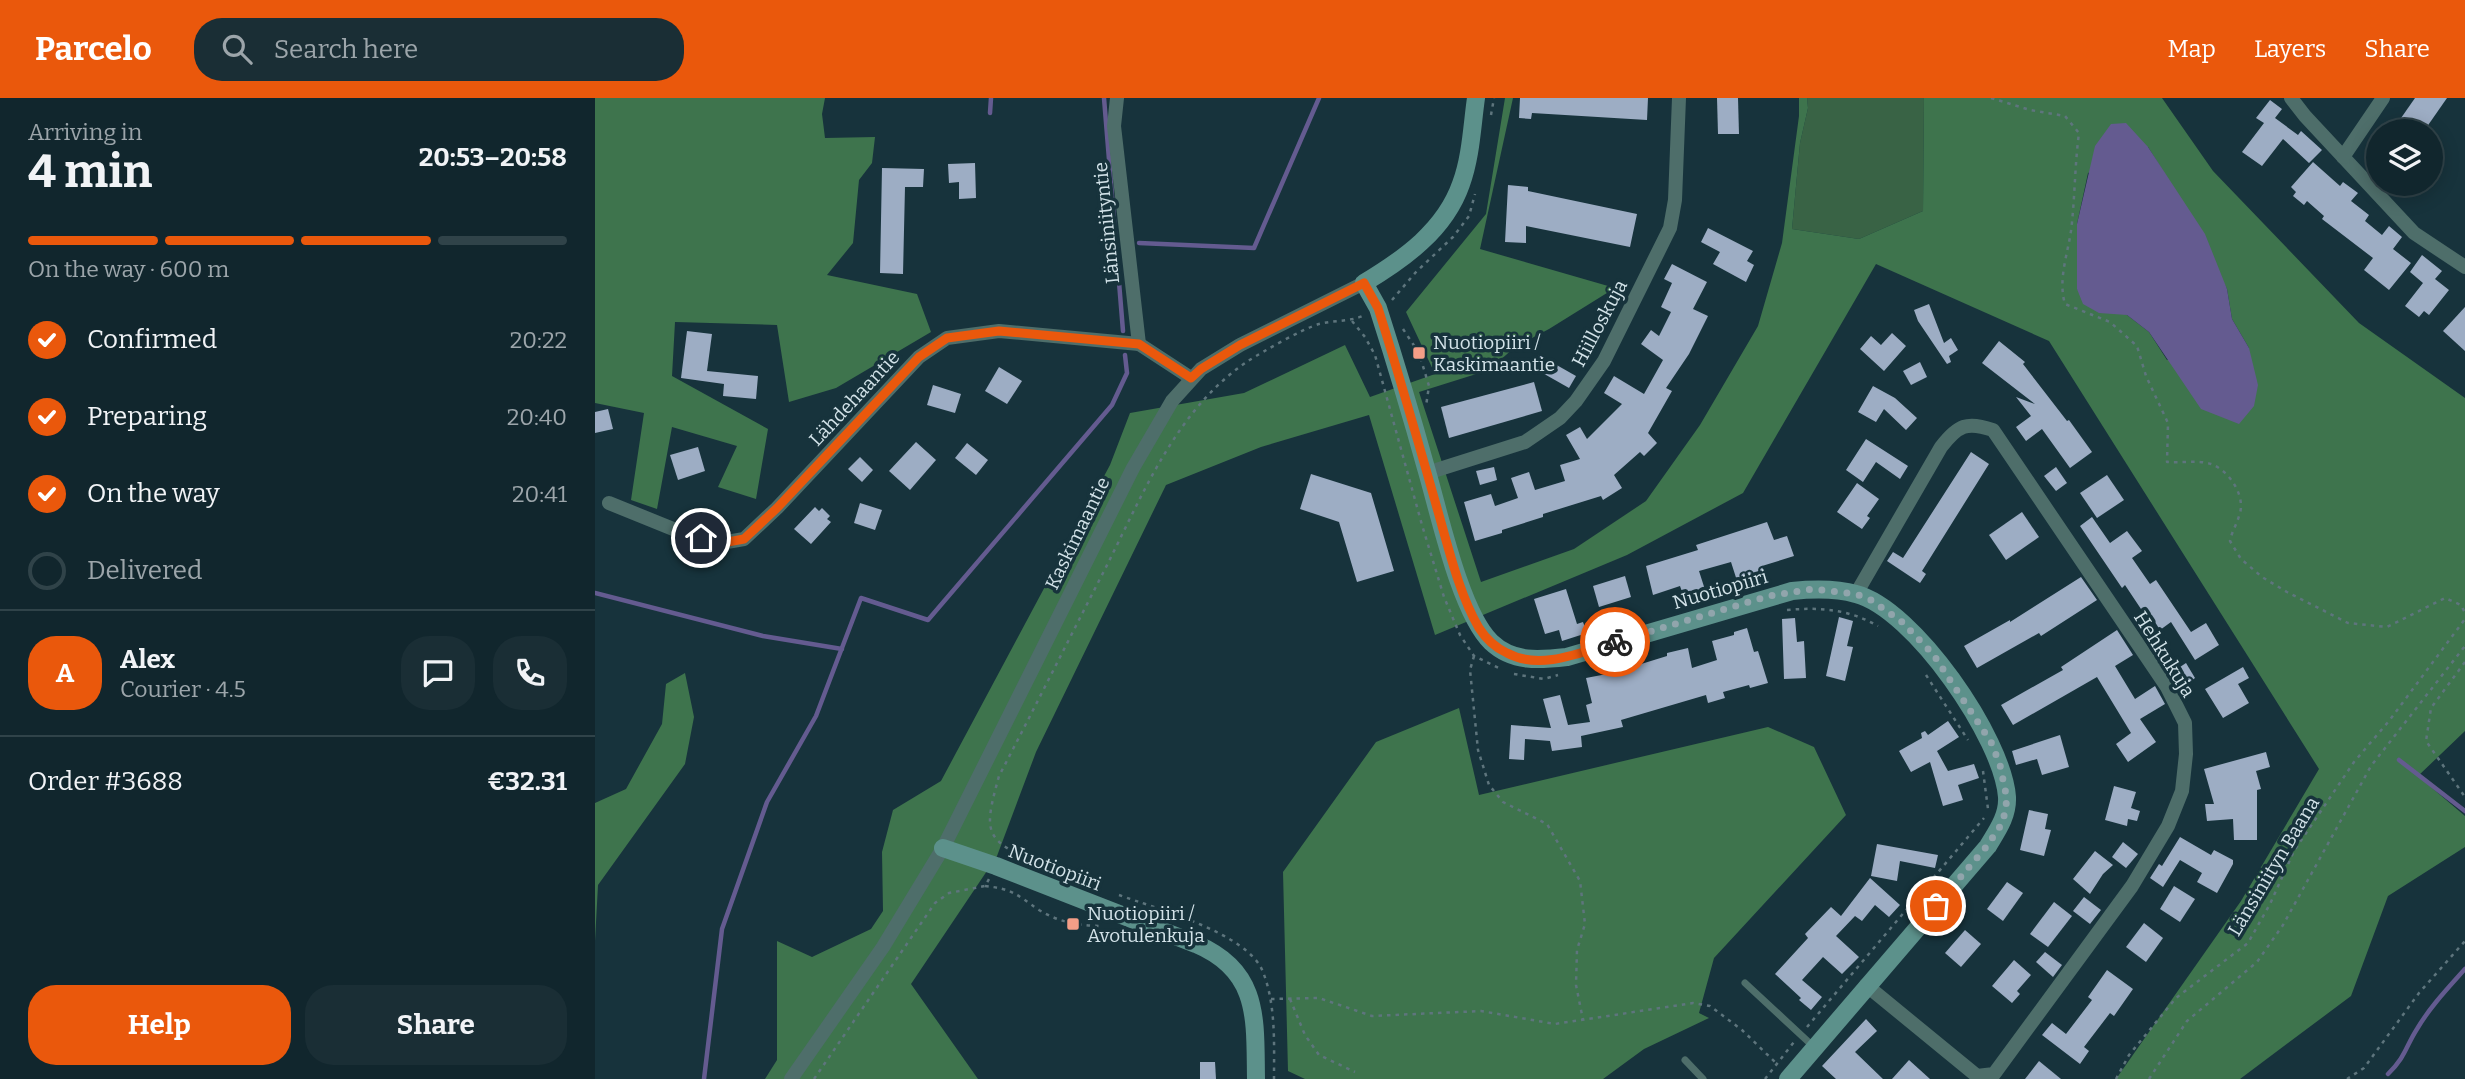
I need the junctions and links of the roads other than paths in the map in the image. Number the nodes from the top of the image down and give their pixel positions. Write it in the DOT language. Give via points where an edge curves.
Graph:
graph roads {
  1 [pos="1117,98"];
  2 [pos="1476,98"];
  3 [pos="1679,98"];
  4 [pos="2291,98"];
  5 [pos="2383,98"];
  6 [pos="2343,157"];
  7 [pos="2465,267"];
  8 [pos="1364,283"];
  9 [pos="1139,344"];
  10 [pos="1191,378"];
  11 [pos="1427,472"];
  12 [pos="609,503"];
  13 [pos="1856,594"];
  14 [pos="943,848"];
  15 [pos="1745,983"];
  16 [pos="1866,985"];
  17 [pos="1816,1048"];
  18 [pos="1685,1060"];
  19 [pos="791,1079"];
  20 [pos="1256,1079"];
  21 [pos="1703,1079"];
  22 [pos="1789,1079"];
  1 -- 9 [label="street, Länsiniityntie" via="1114,126"];
  2 -- 8 [label="street, Kaskimaantie" via="1461,185 1445,216 1399,262"];
  3 -- 11 [label="street, Hiilloskuja" via="1670,228 1604,361 1560,418 1525,442"];
  4 -- 6 [label="street"];
  5 -- 6 [label="street"];
  6 -- 7 [label="street" via="2414,233"];
  8 -- 10 [label="street, Kaskimaantie" via="1240,345"];
  8 -- 11 [label="street, Nuotiopiiri" via="1378,308"];
  9 -- 10 [label="street, Lähdehaantie"];
  9 -- 12 [label="street, Lähdehaantie" via="999,331 947,338 919,357 744,539 722,543 701,538"];
  10 -- 14 [label="street, Kaskimaantie" via="1172,401 1133,468"];
  11 -- 13 [label="street, Nuotiopiiri" via="1452,559 1480,630 1493,645 1518,658 1567,657 1792,591"];
  13 -- 16 [label="street, Nuotiopiiri" via="1901,621 1933,654 1991,742 2007,799 2003,822 1987,846"];
  13 -- 16 [label="street, Hehkukuja" via="1951,434 1961,426 1993,430 2167,687 2185,723 2186,754 2182,791 2168,826 2132,886 1994,1074 1977,1076"];
  14 -- 19 [label="street, Kaskimaantie" via="883,947"];
  14 -- 20 [label="street, Nuotiopiiri" via="1203,947 1226,960 1237,971 1252,1004"];
  15 -- 17 [label="lane"];
  16 -- 17 [label="street, Nuotiopiiri"];
  17 -- 22 [label="street, Nuotiopiiri"];
  18 -- 21 [label="lane"];
}
